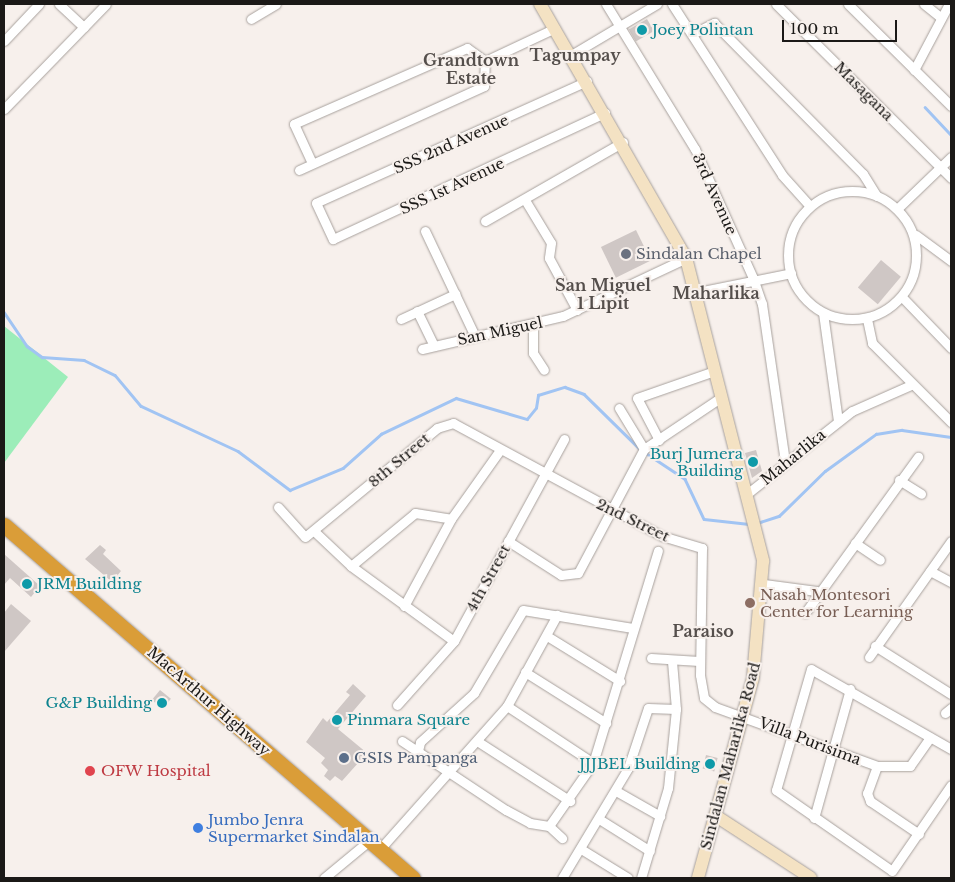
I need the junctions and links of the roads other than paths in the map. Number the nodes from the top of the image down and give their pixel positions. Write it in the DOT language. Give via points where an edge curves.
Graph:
graph roads {
  1 [pos="39,4"];
  2 [pos="60,4"];
  3 [pos="106,4"];
  4 [pos="276,4"];
  5 [pos="540,4"];
  6 [pos="606,4"];
  7 [pos="657,4"];
  8 [pos="672,4"];
  9 [pos="776,4"];
  10 [pos="848,4"];
  11 [pos="924,4"];
  12 [pos="949,4"];
  13 [pos="941,18"];
  14 [pos="250,19"];
  15 [pos="84,27"];
  16 [pos="620,27"];
  17 [pos="555,28"];
  18 [pos="692,34"];
  19 [pos="4,40"];
  20 [pos="571,55"];
  21 [pos="485,61"];
  22 [pos="914,70"];
  23 [pos="587,81"];
  24 [pos="951,106"];
  25 [pos="4,109"];
  26 [pos="605,113"];
  27 [pos="623,142"];
  28 [pos="951,157"];
  29 [pos="312,163"];
  30 [pos="941,168"];
  31 [pos="299,170"];
  32 [pos="951,178"];
  33 [pos="877,196"];
  34 [pos="525,200"];
  35 [pos="316,205"];
  36 [pos="808,205"];
  37 [pos="897,209"];
  38 [pos="485,222"];
  39 [pos="425,231"];
  40 [pos="916,235"];
  41 [pos="686,258"];
  42 [pos="951,261"];
  43 [pos="791,273"];
  44 [pos="753,278"];
  45 [pos="698,292"];
  46 [pos="455,294"];
  47 [pos="902,297"];
  48 [pos="576,310"];
  49 [pos="417,311"];
  50 [pos="823,313"];
  51 [pos="401,319"];
  52 [pos="867,319"];
  53 [pos="533,325"];
  54 [pos="474,334"];
  55 [pos="434,346"];
  56 [pos="951,348"];
  57 [pos="422,350"];
  58 [pos="544,370"];
  59 [pos="714,372"];
  60 [pos="911,385"];
  61 [pos="720,398"];
  62 [pos="618,408"];
  63 [pos="838,421"];
  64 [pos="951,422"];
  65 [pos="564,439"];
  66 [pos="659,440"];
  67 [pos="500,450"];
  68 [pos="642,453"];
  69 [pos="918,456"];
  70 [pos="785,462"];
  71 [pos="545,475"];
  72 [pos="899,480"];
  73 [pos="748,493"];
  74 [pos="921,494"];
  75 [pos="278,507"];
  76 [pos="610,508"];
  77 [pos="451,519"];
  78 [pos="4,525"];
  79 [pos="314,530"];
  80 [pos="508,541"];
  81 [pos="951,541"];
  82 [pos="855,543"];
  83 [pos="658,551"];
  84 [pos="880,560"];
  85 [pos="351,566"];
  86 [pos="930,571"];
  87 [pos="951,582"];
  88 [pos="764,584"];
  89 [pos="817,591"];
  90 [pos="404,606"];
  91 [pos="805,613"];
  92 [pos="557,615"];
  93 [pos="633,628"];
  94 [pos="547,636"];
  95 [pos="454,641"];
  96 [pos="875,646"];
  97 [pos="869,657"];
  98 [pos="651,658"];
  99 [pos="672,661"];
  100 [pos="699,661"];
  101 [pos="526,672"];
  102 [pos="620,681"];
  103 [pos="850,689"];
  104 [pos="951,694"];
  105 [pos="397,705"];
  106 [pos="508,706"];
  107 [pos="676,709"];
  108 [pos="744,716"];
  109 [pos="606,723"];
  110 [pos="791,732"];
  111 [pos="930,737"];
  112 [pos="402,741"];
  113 [pos="476,741"];
  114 [pos="951,749"];
  115 [pos="418,751"];
  116 [pos="833,752"];
  117 [pos="593,763"];
  118 [pos="877,766"];
  119 [pos="450,770"];
  120 [pos="951,785"];
  121 [pos="616,791"];
  122 [pos="570,801"];
  123 [pos="660,816"];
  124 [pos="716,816"];
  125 [pos="814,818"];
  126 [pos="599,819"];
  127 [pos="549,826"];
  128 [pos="919,834"];
  129 [pos="562,838"];
  130 [pos="375,845"];
  131 [pos="581,849"];
  132 [pos="650,851"];
  133 [pos="324,878"];
  134 [pos="413,878"];
  135 [pos="562,878"];
  136 [pos="628,878"];
  137 [pos="641,878"];
  138 [pos="698,878"];
  139 [pos="812,878"];
  1 -- 19 [label="street"];
  2 -- 15 [label="street"];
  3 -- 15 [label="street"];
  4 -- 14 [label="street"];
  5 -- 17 [label="main road"];
  6 -- 16 [label="street, 3rd Avenue"];
  7 -- 16 [label="street"];
  8 -- 18 [label="street"];
  9 -- 30 [label="street, Masagana"];
  10 -- 22 [label="street"];
  11 -- 13 [label="street"];
  12 -- 13 [label="street"];
  13 -- 22 [label="street"];
  15 -- 25 [label="street"];
  16 -- 20 [label="street"];
  16 -- 44 [label="street, 3rd Avenue" via="695,149"];
  17 -- 20 [label="main road"];
  17 -- 21 [label="street"];
  18 -- 33 [label="street" via="714,23 863,174"];
  18 -- 36 [label="street" via="782,175"];
  20 -- 23 [label="main road"];
  21 -- 29 [label="street" via="484,86"];
  21 -- 29 [label="street" via="466,48 294,124"];
  22 -- 24 [label="street"];
  23 -- 26 [label="main road, Sindalan Maharlika Road"];
  23 -- 35 [label="street, SSS 2nd Avenue"];
  26 -- 27 [label="main road, Sindalan Maharlika Road"];
  26 -- 35 [label="street, SSS 1st Avenue" via="338,240 333,238"];
  27 -- 34 [label="street"];
  27 -- 41 [label="main road, Sindalan Maharlika Road"];
  28 -- 30 [label="street"];
  29 -- 31 [label="street"];
  30 -- 32 [label="street, Masagana"];
  30 -- 37 [label="street"];
  33 -- 36 [label="street" via="839,193"];
  33 -- 37 [label="street"];
  34 -- 38 [label="street"];
  34 -- 48 [label="street" via="551,243 549,258"];
  36 -- 43 [label="street" via="790,240"];
  37 -- 40 [label="street"];
  39 -- 46 [label="street"];
  40 -- 42 [label="street"];
  40 -- 47 [label="street" via="918,253"];
  41 -- 45 [label="main road, Sindalan Maharlika Road"];
  41 -- 48 [label="street, San Miguel"];
  43 -- 44 [label="street"];
  43 -- 50 [label="street" via="796,286"];
  44 -- 45 [label="street"];
  44 -- 70 [label="street, 3rd Avenue" via="762,304"];
  45 -- 59 [label="main road, Sindalan Maharlika Road"];
  46 -- 49 [label="street"];
  46 -- 54 [label="street"];
  47 -- 52 [label="street"];
  47 -- 56 [label="street"];
  48 -- 53 [label="street, San Miguel"];
  49 -- 51 [label="street"];
  49 -- 55 [label="street"];
  50 -- 52 [label="street"];
  50 -- 63 [label="street, Maharlika"];
  52 -- 60 [label="street" via="872,343"];
  53 -- 54 [label="street, San Miguel"];
  53 -- 58 [label="street" via="533,353"];
  54 -- 55 [label="street, San Miguel"];
  55 -- 57 [label="street, San Miguel"];
  59 -- 61 [label="main road, Sindalan Maharlika Road"];
  59 -- 66 [label="street" via="637,398"];
  60 -- 63 [label="street, Maharlika"];
  60 -- 64 [label="street"];
  61 -- 66 [label="street"];
  61 -- 73 [label="main road, Sindalan Maharlika Road"];
  62 -- 68 [label="street"];
  63 -- 70 [label="street, Maharlika"];
  65 -- 71 [label="street, 4th Street"];
  66 -- 68 [label="street"];
  67 -- 71 [label="street, 2nd Street"];
  67 -- 77 [label="street"];
  67 -- 79 [label="street, 8th Street" via="471,432 444,423"];
  68 -- 76 [label="street"];
  69 -- 72 [label="street"];
  70 -- 73 [label="street, Maharlika"];
  71 -- 76 [label="street, 2nd Street"];
  71 -- 80 [label="street, 4th Street"];
  72 -- 74 [label="street"];
  72 -- 82 [label="street"];
  73 -- 88 [label="main road, Sindalan Maharlika Road"];
  75 -- 79 [label="street, 8th Street" via="305,537"];
  76 -- 80 [label="street" via="578,573 570,577"];
  76 -- 100 [label="street, 2nd Street" via="662,536 702,548"];
  77 -- 85 [label="street" via="415,513"];
  77 -- 90 [label="street"];
  78 -- 130 [label="highway, MacArthur Highway"];
  79 -- 85 [label="street"];
  80 -- 95 [label="street, 4th Street"];
  81 -- 86 [label="street"];
  82 -- 84 [label="street"];
  82 -- 89 [label="street"];
  83 -- 93 [label="street"];
  85 -- 90 [label="street"];
  86 -- 87 [label="street"];
  86 -- 96 [label="street"];
  88 -- 89 [label="street"];
  88 -- 108 [label="main road, Sindalan Maharlika Road" via="758,648"];
  89 -- 91 [label="street"];
  90 -- 95 [label="street"];
  92 -- 93 [label="street"];
  92 -- 94 [label="street"];
  92 -- 115 [label="street" via="520,612 474,693 420,742"];
  93 -- 102 [label="street"];
  94 -- 101 [label="street"];
  94 -- 102 [label="street"];
  95 -- 105 [label="street, 4th Street"];
  96 -- 97 [label="street"];
  96 -- 104 [label="street"];
  98 -- 99 [label="street"];
  99 -- 100 [label="street"];
  99 -- 107 [label="street"];
  100 -- 108 [label="street, 2nd Street" via="704,698 715,707"];
  101 -- 106 [label="street"];
  101 -- 109 [label="street"];
  102 -- 109 [label="street"];
  103 -- 110 [label="street" via="811,669"];
  103 -- 111 [label="street"];
  103 -- 116 [label="street"];
  106 -- 113 [label="street"];
  106 -- 117 [label="street"];
  107 -- 121 [label="street" via="648,708"];
  107 -- 123 [label="street"];
  108 -- 110 [label="street, Villa Purisima"];
  108 -- 124 [label="main road, Sindalan Maharlika Road"];
  109 -- 117 [label="street"];
  110 -- 116 [label="street, Villa Purisima"];
  110 -- 125 [label="street" via="776,792"];
  111 -- 114 [label="street"];
  111 -- 118 [label="street, Villa Purisima" via="910,766"];
  112 -- 115 [label="street"];
  113 -- 119 [label="street"];
  113 -- 122 [label="street"];
  115 -- 119 [label="street"];
  116 -- 118 [label="street, Villa Purisima"];
  116 -- 125 [label="street"];
  117 -- 122 [label="street"];
  118 -- 128 [label="street" via="867,793 870,801"];
  119 -- 127 [label="street" via="506,810 530,823"];
  119 -- 130 [label="street"];
  120 -- 128 [label="street"];
  121 -- 123 [label="street"];
  121 -- 126 [label="street"];
  122 -- 127 [label="street"];
  123 -- 132 [label="street"];
  124 -- 138 [label="main road, Sindalan Maharlika Road"];
  124 -- 139 [label="main road"];
  125 -- 128 [label="street" via="892,871"];
  126 -- 131 [label="street"];
  126 -- 132 [label="street"];
  127 -- 129 [label="street"];
  130 -- 133 [label="street"];
  130 -- 134 [label="highway, MacArthur Highway"];
  131 -- 135 [label="street"];
  131 -- 136 [label="street"];
  132 -- 137 [label="street"];
}
